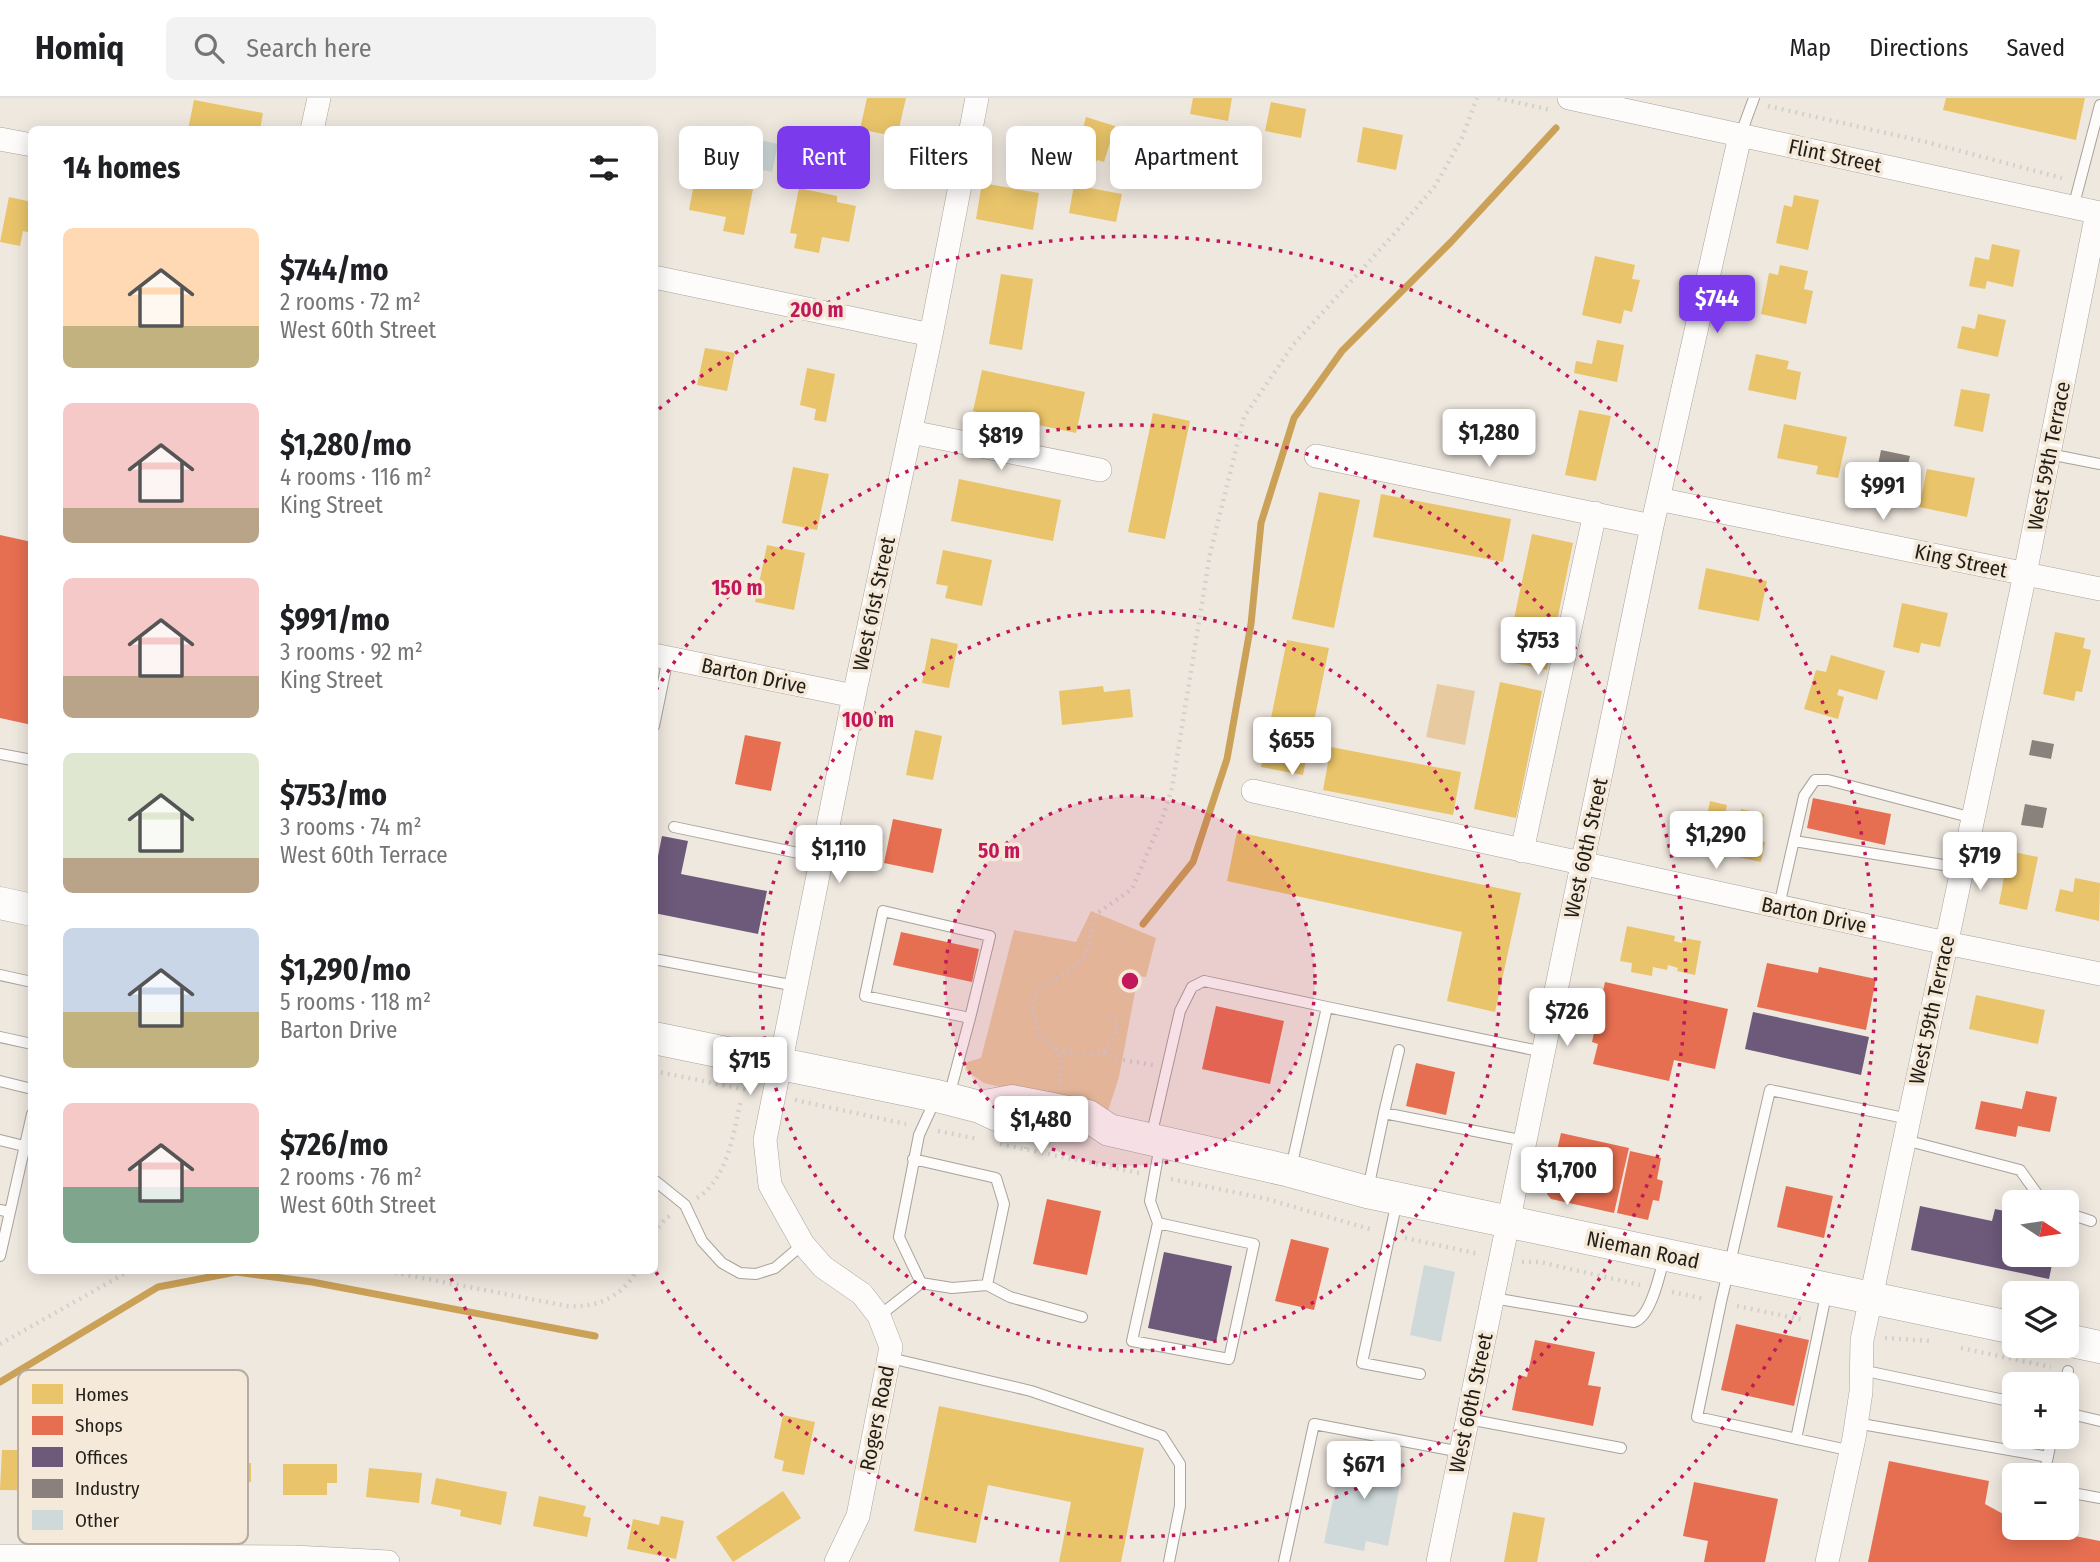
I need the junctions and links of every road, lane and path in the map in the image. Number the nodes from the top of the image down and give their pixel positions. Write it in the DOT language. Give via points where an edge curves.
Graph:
graph roads {
  1 [pos="319,98"];
  2 [pos="977,98"];
  3 [pos="1477,98"];
  4 [pos="1569,98"];
  5 [pos="1753,100"];
  6 [pos="2100,105"];
  7 [pos="313,126"];
  8 [pos="1740,136"];
  9 [pos="0,139"];
  10 [pos="28,144"];
  11 [pos="2080,183"];
  12 [pos="2073,208"];
  13 [pos="2099,213"];
  14 [pos="658,278"];
  15 [pos="931,335"];
  16 [pos="911,432"];
  17 [pos="2049,454"];
  18 [pos="1316,456"];
  19 [pos="2100,464"];
  20 [pos="1100,470"];
  21 [pos="1658,499"];
  22 [pos="1595,513"];
  23 [pos="1653,526"];
  24 [pos="2025,574"];
  25 [pos="2100,589"];
  26 [pos="661,656"];
  27 [pos="658,686"];
  28 [pos="854,696"];
  29 [pos="0,754"];
  30 [pos="28,759"];
  31 [pos="1252,791"];
  32 [pos="1973,818"];
  33 [pos="674,827"];
  34 [pos="1794,841"];
  35 [pos="1522,851"];
  36 [pos="822,858"];
  37 [pos="1583,864"];
  38 [pos="1962,868"];
  39 [pos="0,904"];
  40 [pos="1779,907"];
  41 [pos="28,909"];
  42 [pos="1946,943"];
  43 [pos="658,960"];
  44 [pos="2100,974"];
  45 [pos="0,975"];
  46 [pos="28,981"];
  47 [pos="796,986"];
  48 [pos="1327,1007"];
  49 [pos="1110,1017"];
  50 [pos="970,1018"];
  51 [pos="0,1037"];
  52 [pos="658,1039"];
  53 [pos="28,1043"];
  54 [pos="1055,1049"];
  55 [pos="1399,1050"];
  56 [pos="1104,1052"];
  57 [pos="1544,1052"];
  58 [pos="781,1064"];
  59 [pos="1167,1068"];
  60 [pos="0,1081"];
  61 [pos="1060,1087"];
  62 [pos="28,1088"];
  63 [pos="943,1098"];
  64 [pos="741,1099"];
  65 [pos="1384,1113"];
  66 [pos="1907,1129"];
  67 [pos="28,1130"];
  68 [pos="0,1140"];
  69 [pos="1155,1141"];
  70 [pos="1525,1141"];
  71 [pos="24,1146"];
  72 [pos="913,1159"];
  73 [pos="1290,1171"];
  74 [pos="658,1183"];
  75 [pos="2034,1190"];
  76 [pos="1367,1192"];
  77 [pos="1398,1198"];
  78 [pos="685,1205"];
  79 [pos="5,1211"];
  80 [pos="2079,1217"];
  81 [pos="2091,1221"];
  82 [pos="1509,1222"];
  83 [pos="1158,1223"];
  84 [pos="658,1228"];
  85 [pos="803,1244"];
  86 [pos="1665,1255"];
  87 [pos="0,1256"];
  88 [pos="1527,1263"];
  89 [pos="1728,1268"];
  90 [pos="124,1274"];
  91 [pos="402,1274"];
  92 [pos="633,1274"];
  93 [pos="921,1283"];
  94 [pos="987,1285"];
  95 [pos="1656,1288"];
  96 [pos="1827,1289"];
  97 [pos="1493,1298"];
  98 [pos="1871,1298"];
  99 [pos="1721,1302"];
  100 [pos="879,1316"];
  101 [pos="1082,1317"];
  102 [pos="1820,1324"];
  103 [pos="2002,1325"];
  104 [pos="1885,1338"];
  105 [pos="2079,1343"];
  106 [pos="0,1344"];
  107 [pos="1943,1344"];
  108 [pos="1954,1347"];
  109 [pos="2100,1347"];
  110 [pos="890,1358"];
  111 [pos="1861,1370"];
  112 [pos="2068,1371"];
  113 [pos="1420,1374"];
  114 [pos="2002,1399"];
  115 [pos="2079,1416"];
  116 [pos="1468,1419"];
  117 [pos="2100,1421"];
  118 [pos="1856,1423"];
  119 [pos="1796,1438"];
  120 [pos="1621,1448"];
  121 [pos="2050,1449"];
  122 [pos="1852,1451"];
  123 [pos="1461,1452"];
  124 [pos="2048,1457"];
  125 [pos="2047,1463"];
  126 [pos="2079,1494"];
  127 [pos="2100,1498"];
  128 [pos="0,1556"];
  129 [pos="388,1562"];
  130 [pos="836,1562"];
  131 [pos="1170,1562"];
  132 [pos="1284,1562"];
  133 [pos="1438,1562"];
  134 [pos="1827,1562"];
  1 -- 7 [label="street"];
  2 -- 15 [label="street, West 61st Street"];
  3 -- 54 [label="path" via="1462,138 1435,186 1293,345 1244,417 1210,554 1172,788 1132,889 1096,914 1085,956 1076,967 1040,987 1032,1002 1040,1035"];
  4 -- 8 [label="street, Flint Street"];
  5 -- 8 [label="lane"];
  5 -- 11 [label="path"];
  6 -- 11 [label="lane"];
  8 -- 12 [label="street, Flint Street"];
  8 -- 21 [label="street, West 60th Street"];
  9 -- 10 [label="street"];
  11 -- 12 [label="lane"];
  12 -- 13 [label="street, Flint Street"];
  13 -- 17 [label="street, West 59th Terrace"];
  14 -- 15 [label="street"];
  15 -- 16 [label="street, West 61st Street"];
  16 -- 20 [label="street"];
  16 -- 28 [label="street, West 61st Street"];
  17 -- 19 [label="lane"];
  17 -- 24 [label="street, West 59th Terrace"];
  18 -- 22 [label="street"];
  21 -- 23 [label="street, West 60th Street"];
  21 -- 24 [label="street, King Street"];
  22 -- 23 [label="street"];
  22 -- 35 [label="street"];
  23 -- 37 [label="street, West 60th Street"];
  24 -- 25 [label="street, King Street"];
  24 -- 32 [label="street, West 59th Terrace"];
  26 -- 27 [label="lane"];
  26 -- 28 [label="street, Barton Drive"];
  28 -- 36 [label="street, West 61st Street"];
  29 -- 30 [label="lane"];
  31 -- 35 [label="street, Barton Drive"];
  32 -- 34 [label="lane" via="1815,780 1804,796"];
  32 -- 38 [label="street, West 59th Terrace"];
  33 -- 36 [label="lane"];
  34 -- 38 [label="lane"];
  34 -- 40 [label="lane"];
  35 -- 37 [label="street, Barton Drive"];
  36 -- 47 [label="street, West 61st Street"];
  37 -- 40 [label="street, Barton Drive"];
  37 -- 57 [label="street, West 60th Street"];
  38 -- 42 [label="street, West 59th Terrace"];
  39 -- 41 [label="main road"];
  40 -- 42 [label="street, Barton Drive"];
  42 -- 44 [label="street, Barton Drive"];
  42 -- 66 [label="street, West 59th Terrace"];
  43 -- 47 [label="lane"];
  45 -- 46 [label="lane"];
  47 -- 58 [label="street, West 61st Street"];
  48 -- 57 [label="lane"];
  48 -- 59 [label="lane" via="1204,981 1192,987 1180,1011"];
  48 -- 73 [label="lane"];
  49 -- 56 [label="path" via="1114,1016 1116,1031"];
  50 -- 50 [label="lane" via="865,996 883,911 990,936"];
  50 -- 63 [label="lane"];
  51 -- 53 [label="lane"];
  52 -- 58 [label="main road, Nieman Road"];
  54 -- 56 [label="path" via="1084,1055"];
  54 -- 61 [label="path" via="1062,1060"];
  55 -- 65 [label="lane"];
  56 -- 59 [label="path" via="1117,1059"];
  57 -- 70 [label="street, West 60th Street"];
  58 -- 63 [label="main road, Nieman Road"];
  58 -- 85 [label="street, Rogers Road" via="765,1160 770,1185"];
  59 -- 69 [label="lane"];
  60 -- 62 [label="lane"];
  63 -- 69 [label="main road, Nieman Road" via="980,1107 1016,1124 1083,1138 1110,1130"];
  63 -- 72 [label="lane" via="919,1135"];
  64 -- 78 [label="path" via="723,1166 706,1192"];
  65 -- 70 [label="lane"];
  65 -- 76 [label="lane"];
  66 -- 75 [label="lane" via="2020,1170"];
  66 -- 89 [label="lane" via="1770,1090"];
  66 -- 98 [label="street, West 59th Terrace"];
  67 -- 71 [label="lane"];
  68 -- 71 [label="lane"];
  69 -- 73 [label="main road, Nieman Road"];
  69 -- 83 [label="lane" via="1150,1201"];
  70 -- 82 [label="street, West 60th Street"];
  71 -- 79 [label="lane"];
  72 -- 93 [label="lane" via="899,1237"];
  72 -- 94 [label="lane" via="996,1178 1004,1204"];
  73 -- 76 [label="main road, Nieman Road"];
  74 -- 78 [label="lane"];
  76 -- 77 [label="main road, Nieman Road"];
  77 -- 82 [label="main road, Nieman Road"];
  77 -- 113 [label="lane" via="1362,1363"];
  78 -- 84 [label="path"];
  78 -- 85 [label="lane" via="702,1241 722,1263 740,1273 775,1268"];
  79 -- 87 [label="lane"];
  80 -- 81 [label="lane"];
  82 -- 86 [label="main road, Nieman Road"];
  82 -- 97 [label="street, West 60th Street"];
  83 -- 83 [label="lane" via="1132,1341 1229,1359 1254,1244"];
  85 -- 100 [label="street, Rogers Road" via="822,1267 862,1294"];
  86 -- 89 [label="main road, Nieman Road"];
  86 -- 95 [label="lane"];
  88 -- 95 [label="path" via="1541,1262"];
  89 -- 96 [label="main road, Nieman Road"];
  89 -- 99 [label="lane"];
  90 -- 106 [label="path"];
  91 -- 92 [label="path" via="586,1308 619,1295"];
  93 -- 94 [label="lane" via="952,1288"];
  93 -- 100 [label="lane"];
  94 -- 101 [label="lane" via="1010,1297"];
  95 -- 97 [label="lane" via="1645,1313 1634,1322"];
  95 -- 99 [label="path"];
  96 -- 98 [label="main road, Nieman Road"];
  96 -- 102 [label="lane"];
  97 -- 116 [label="street, West 60th Street"];
  98 -- 103 [label="main road, Nieman Road"];
  98 -- 111 [label="street, West 59th Terrace"];
  99 -- 102 [label="path"];
  99 -- 119 [label="lane" via="1697,1417"];
  100 -- 110 [label="street, Rogers Road" via="891,1347"];
  102 -- 119 [label="lane"];
  104 -- 107 [label="path"];
  105 -- 109 [label="main road"];
  108 -- 112 [label="path"];
  110 -- 130 [label="street, Rogers Road" via="858,1516"];
  110 -- 131 [label="lane" via="1031,1391 1162,1436 1180,1464 1180,1506"];
  111 -- 114 [label="lane"];
  111 -- 118 [label="street, West 59th Terrace"];
  115 -- 117 [label="lane"];
  116 -- 120 [label="lane"];
  116 -- 123 [label="street, West 60th Street"];
  118 -- 122 [label="street, West 59th Terrace"];
  118 -- 124 [label="lane"];
  119 -- 122 [label="lane"];
  121 -- 124 [label="lane"];
  122 -- 134 [label="street, West 59th Terrace"];
  123 -- 132 [label="lane" via="1314,1424"];
  123 -- 133 [label="street, West 60th Street"];
  124 -- 125 [label="lane"];
  126 -- 127 [label="lane"];
  128 -- 129 [label="street" via="294,1557"];
}
